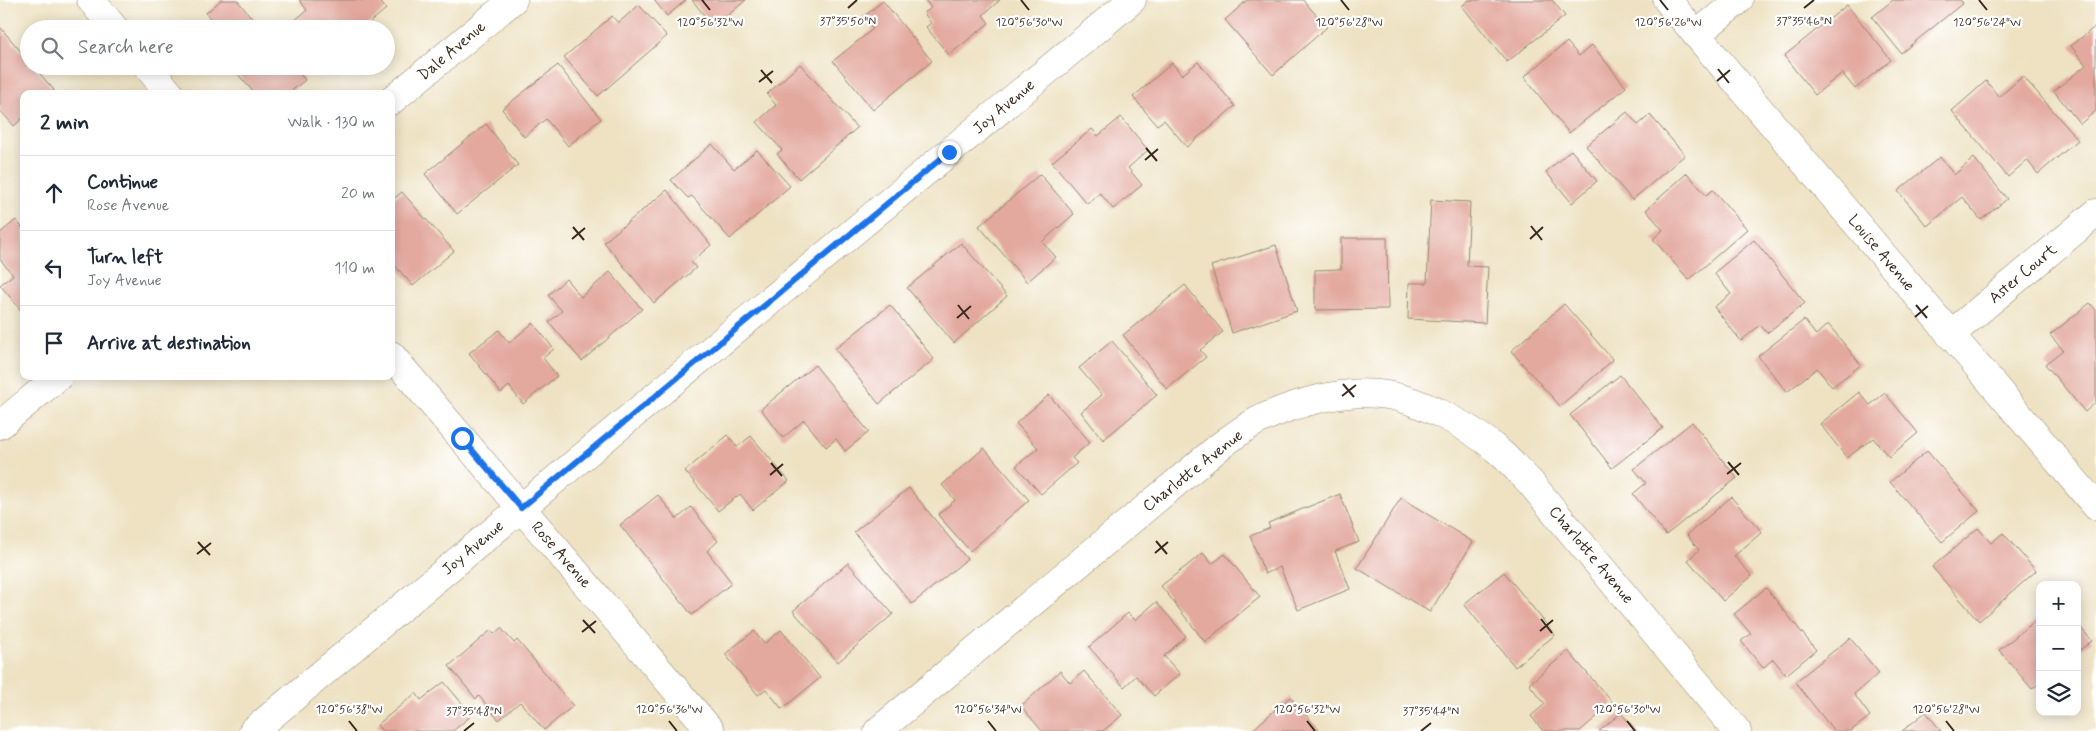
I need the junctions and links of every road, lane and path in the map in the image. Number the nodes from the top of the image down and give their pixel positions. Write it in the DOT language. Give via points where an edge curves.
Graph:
graph roads {
  1 [pos="91,0"];
  2 [pos="513,0"];
  3 [pos="1132,0"];
  4 [pos="1667,0"];
  5 [pos="1739,0"];
  6 [pos="108,20"];
  7 [pos="1696,35"];
  8 [pos="154,75"];
  9 [pos="167,90"];
  10 [pos="395,98"];
  11 [pos="2096,213"];
  12 [pos="1950,335"];
  13 [pos="395,360"];
  14 [pos="54,380"];
  15 [pos="0,425"];
  16 [pos="2096,506"];
  17 [pos="521,508"];
  18 [pos="253,731"];
  19 [pos="711,731"];
  20 [pos="878,731"];
  21 [pos="1737,731"];
  1 -- 6 [label="street"];
  2 -- 10 [label="street, Dale Avenue"];
  3 -- 17 [label="street, Joy Avenue"];
  4 -- 7 [label="street, Louise Avenue"];
  5 -- 7 [label="street"];
  7 -- 12 [label="street, Louise Avenue"];
  8 -- 9 [label="street"];
  11 -- 12 [label="street, Aster Court"];
  12 -- 16 [label="street, Louise Avenue"];
  13 -- 17 [label="street, Rose Avenue"];
  14 -- 15 [label="street"];
  17 -- 18 [label="street, Joy Avenue"];
  17 -- 19 [label="street, Rose Avenue"];
  20 -- 21 [label="street, Charlotte Avenue" via="1219,447 1256,422 1285,409 1320,399 1364,394 1388,395 1423,406 1467,428 1495,448 1529,480"];
}
